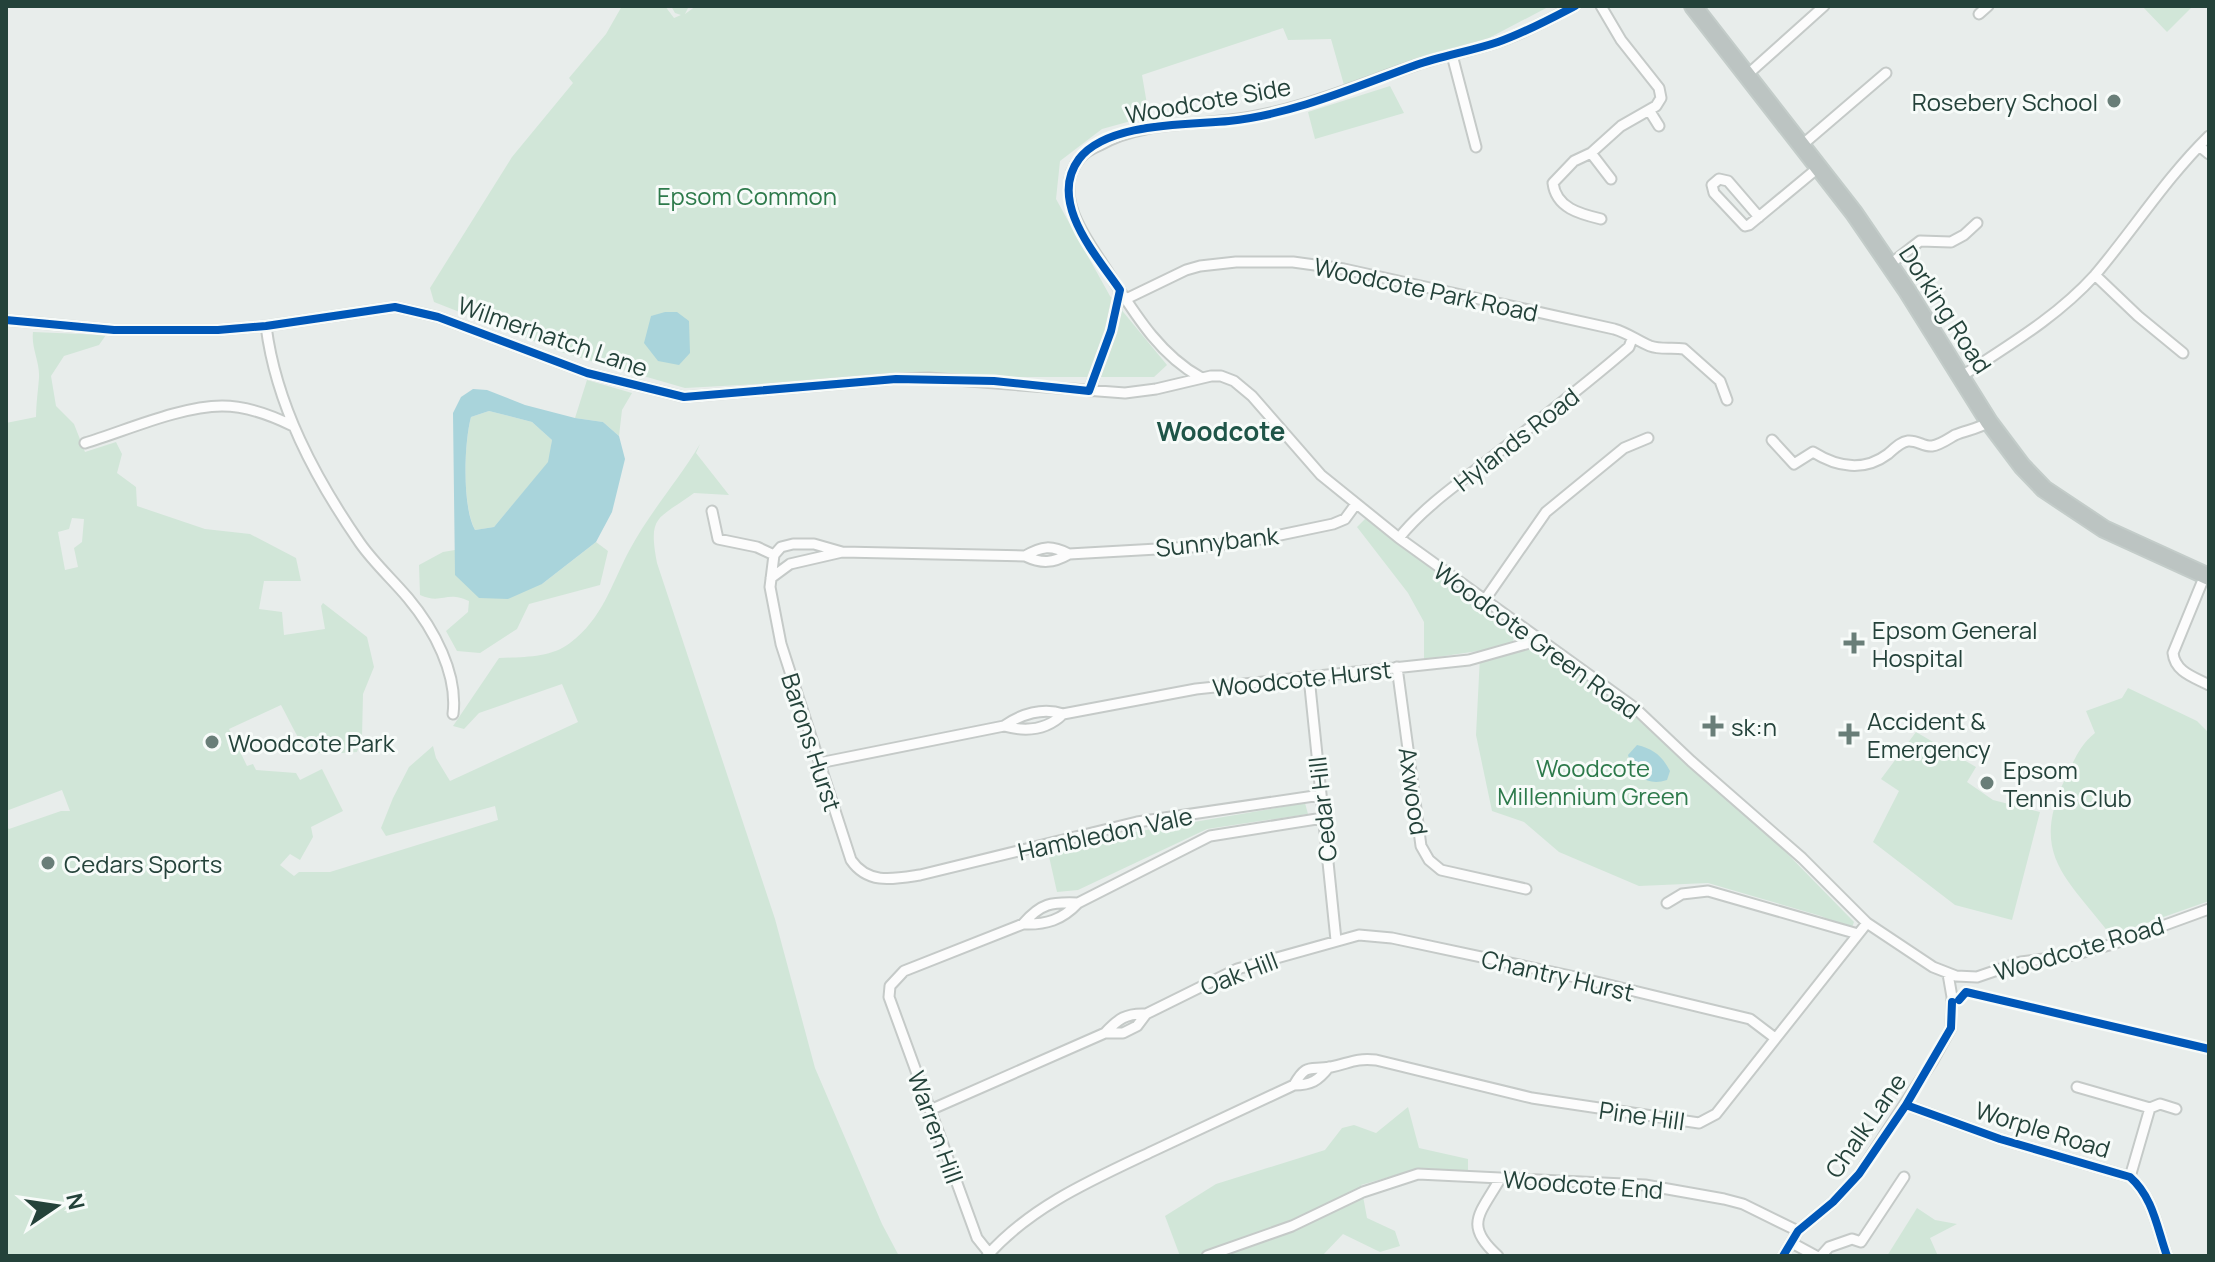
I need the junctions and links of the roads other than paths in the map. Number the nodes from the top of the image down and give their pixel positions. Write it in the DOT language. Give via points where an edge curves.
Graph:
graph roads {
  1 [pos="1575,6"];
  2 [pos="1601,6"];
  3 [pos="1693,6"];
  4 [pos="1824,6"];
  5 [pos="1988,6"];
  6 [pos="1979,14"];
  7 [pos="1452,55"];
  8 [pos="1886,73"];
  9 [pos="1747,75"];
  10 [pos="1649,110"];
  11 [pos="1659,126"];
  12 [pos="2209,136"];
  13 [pos="1802,145"];
  14 [pos="2199,146"];
  15 [pos="1476,147"];
  16 [pos="1591,153"];
  17 [pos="2209,154"];
  18 [pos="1819,167"];
  19 [pos="1611,179"];
  20 [pos="1759,217"];
  21 [pos="1601,219"];
  22 [pos="1977,223"];
  23 [pos="1889,265"];
  24 [pos="2095,275"];
  25 [pos="1123,294"];
  26 [pos="6,320"];
  27 [pos="266,326"];
  28 [pos="1632,339"];
  29 [pos="2183,353"];
  30 [pos="1962,376"];
  31 [pos="1200,377"];
  32 [pos="1089,391"];
  33 [pos="1727,400"];
  34 [pos="1989,422"];
  35 [pos="293,426"];
  36 [pos="1648,438"];
  37 [pos="1772,440"];
  38 [pos="85,443"];
  39 [pos="1356,504"];
  40 [pos="712,511"];
  41 [pos="1399,538"];
  42 [pos="842,552"];
  43 [pos="1069,554"];
  44 [pos="774,555"];
  45 [pos="1025,556"];
  46 [pos="2207,576"];
  47 [pos="771,578"];
  48 [pos="1484,601"];
  49 [pos="1540,640"];
  50 [pos="1397,667"];
  51 [pos="1309,677"];
  52 [pos="2209,685"];
  53 [pos="453,714"];
  54 [pos="1063,714"];
  55 [pos="1004,726"];
  56 [pos="819,763"];
  57 [pos="1321,795"];
  58 [pos="1323,818"];
  59 [pos="891,879"];
  60 [pos="1526,889"];
  61 [pos="1078,903"];
  62 [pos="1667,903"];
  63 [pos="2209,909"];
  64 [pos="1867,923"];
  65 [pos="1023,924"];
  66 [pos="1858,934"];
  67 [pos="1336,940"];
  68 [pos="1948,974"];
  69 [pos="1775,1038"];
  70 [pos="2077,1087"];
  71 [pos="1906,1105"];
  72 [pos="2150,1108"];
  73 [pos="2176,1109"];
  74 [pos="930,1110"];
  75 [pos="1904,1177"];
  76 [pos="2130,1177"];
  77 [pos="1500,1179"];
  78 [pos="1798,1231"];
  79 [pos="1792,1243"];
  80 [pos="988,1255"];
  81 [pos="1207,1256"];
  82 [pos="1498,1256"];
  83 [pos="1783,1256"];
  84 [pos="1818,1256"];
  85 [pos="2167,1256"];
  1 -- 7 [label="street, Woodcote Side" via="1500,42"];
  2 -- 10 [label="street" via="1659,88 1659,104"];
  3 -- 9 [label="highway, Dorking Road"];
  4 -- 9 [label="street"];
  5 -- 6 [label="street"];
  7 -- 15 [label="street"];
  7 -- 25 [label="street, Woodcote Side" via="1304,104 1242,119 1138,129 1092,149 1073,172 1071,205 1082,233"];
  8 -- 13 [label="street"];
  9 -- 13 [label="highway, Dorking Road"];
  10 -- 11 [label="street"];
  10 -- 16 [label="street"];
  12 -- 14 [label="street"];
  13 -- 18 [label="highway, Dorking Road"];
  14 -- 17 [label="street"];
  14 -- 24 [label="street"];
  16 -- 19 [label="street"];
  16 -- 21 [label="street" via="1556,178 1553,189 1568,208"];
  18 -- 20 [label="street"];
  18 -- 23 [label="highway, Dorking Road"];
  20 -- 20 [label="street" via="1741,225 1712,185 1719,179 1728,181"];
  22 -- 23 [label="street" via="1951,242 1920,241"];
  23 -- 30 [label="highway, Dorking Road"];
  24 -- 29 [label="street"];
  24 -- 30 [label="street" via="2035,329"];
  25 -- 28 [label="street, Woodcote Park Road" via="1200,266 1310,263 1614,329"];
  25 -- 31 [label="street, Woodcote Side" via="1165,352"];
  25 -- 32 [label="street"];
  26 -- 27 [label="street, Wilmerhatch Lane" via="114,330"];
  27 -- 32 [label="street, Wilmerhatch Lane" via="407,308 587,373 684,397 896,379 994,381"];
  27 -- 35 [label="street"];
  28 -- 33 [label="street, Woodcote Park Road" via="1654,348 1689,351 1720,381"];
  28 -- 41 [label="street, Hylands Road" via="1629,347"];
  30 -- 34 [label="highway, Dorking Road"];
  31 -- 32 [label="street, Wilmerhatch Lane" via="1125,393"];
  31 -- 39 [label="street, Woodcote Green Road" via="1221,376 1246,390 1321,475"];
  34 -- 37 [label="street" via="1932,446 1904,442 1881,458 1856,466 1813,452 1794,464"];
  34 -- 46 [label="highway, Dorking Road" via="2022,466 2056,498 2104,529"];
  35 -- 38 [label="street" via="270,415 224,406 194,409"];
  35 -- 53 [label="street" via="360,543 430,629 456,693"];
  36 -- 48 [label="street" via="1624,448 1546,512"];
  39 -- 41 [label="street, Woodcote Green Road"];
  39 -- 43 [label="street, Sunnybank" via="1345,519 1333,524 1256,540"];
  40 -- 44 [label="street" via="718,539"];
  41 -- 48 [label="street, Woodcote Green Road"];
  42 -- 44 [label="street, Sunnybank" via="793,544"];
  42 -- 45 [label="street, Sunnybank"];
  42 -- 47 [label="street, Sunnybank" via="790,564"];
  43 -- 45 [label="street, Sunnybank" via="1055,562"];
  43 -- 45 [label="street, Sunnybank" via="1040,547"];
  44 -- 47 [label="street"];
  46 -- 52 [label="street" via="2173,660"];
  47 -- 56 [label="street, Barons Hurst" via="781,644"];
  48 -- 49 [label="street, Woodcote Green Road"];
  49 -- 50 [label="street, Woodcote Hurst" via="1469,660"];
  49 -- 64 [label="street, Woodcote Green Road" via="1635,708"];
  50 -- 51 [label="street, Woodcote Hurst"];
  50 -- 60 [label="street, Axwood" via="1417,828 1429,860 1455,875"];
  51 -- 54 [label="street, Woodcote Hurst" via="1196,689"];
  51 -- 57 [label="street, Cedar Hill"];
  54 -- 55 [label="street, Woodcote Hurst" via="1032,713"];
  54 -- 55 [label="street, Woodcote Hurst" via="1049,725 1021,730"];
  55 -- 56 [label="street, Woodcote Hurst"];
  56 -- 59 [label="street, Barons Hurst" via="851,860 867,875"];
  57 -- 58 [label="street, Cedar Hill"];
  57 -- 59 [label="street, Hambledon Vale" via="1137,822"];
  58 -- 61 [label="street" via="1210,836"];
  58 -- 67 [label="street, Cedar Hill"];
  61 -- 65 [label="street" via="1066,916 1041,925"];
  61 -- 65 [label="street" via="1054,902 1035,909"];
  62 -- 66 [label="street" via="1682,894 1708,891"];
  63 -- 68 [label="street, Woodcote Road" via="2073,955 2021,962 1977,977"];
  64 -- 66 [label="street, Pine Hill"];
  64 -- 68 [label="street, Woodcote Green Road"];
  65 -- 74 [label="street, Warren Hill" via="904,971 890,986 889,997"];
  66 -- 69 [label="street, Pine Hill"];
  67 -- 69 [label="street, Chantry Hurst" via="1359,935 1392,938 1580,978 1750,1019"];
  67 -- 74 [label="street, Oak Hill" via="1237,969 1146,1014 1123,1033 1105,1033"];
  68 -- 71 [label="street, Chalk Lane" via="1951,1028"];
  69 -- 80 [label="street, Pine Hill" via="1716,1114 1691,1123 1532,1098 1376,1060 1352,1059 1329,1067 1318,1081 1294,1085 1062,1196"];
  70 -- 72 [label="street"];
  71 -- 76 [label="street, Worple Road"];
  71 -- 78 [label="street, Chalk Lane" via="1859,1174"];
  72 -- 73 [label="street" via="2160,1104"];
  72 -- 76 [label="street"];
  74 -- 80 [label="street, Warren Hill"];
  75 -- 84 [label="street" via="1861,1242 1852,1239"];
  76 -- 85 [label="street, Worple Road" via="2150,1201"];
  77 -- 78 [label="street, Woodcote End" via="1645,1185 1698,1194 1743,1204"];
  77 -- 81 [label="street, Woodcote End" via="1418,1174"];
  77 -- 82 [label="street" via="1477,1226 1481,1241"];
  78 -- 79 [label="street, Chalk Lane"];
  79 -- 83 [label="street, Chalk Lane"];
  79 -- 84 [label="street"];
}
